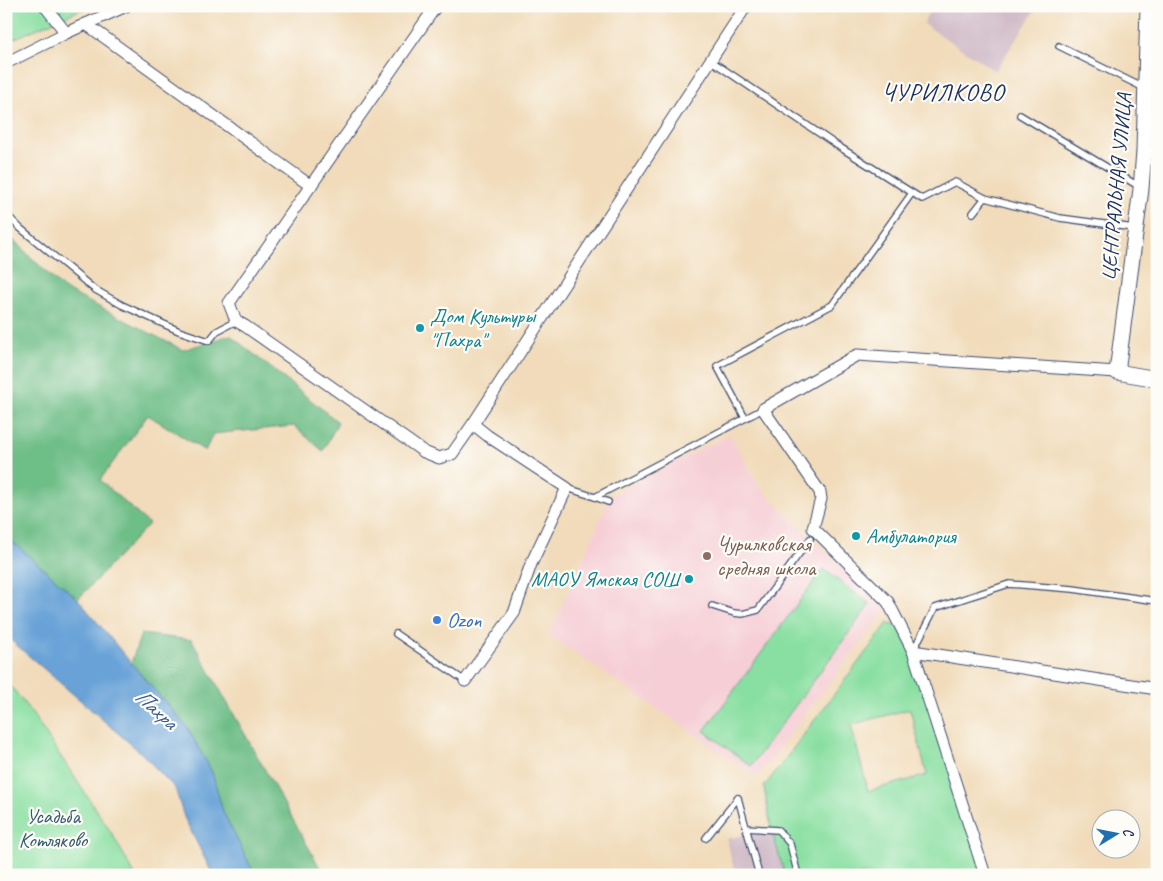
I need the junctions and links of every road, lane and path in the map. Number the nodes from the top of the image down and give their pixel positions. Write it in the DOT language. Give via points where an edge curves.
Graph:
graph roads {
  1 [pos="44,6"];
  2 [pos="126,6"];
  3 [pos="436,6"];
  4 [pos="746,6"];
  5 [pos="1148,6"];
  6 [pos="86,24"];
  7 [pos="66,33"];
  8 [pos="1059,46"];
  9 [pos="710,60"];
  10 [pos="6,64"];
  11 [pos="1146,89"];
  12 [pos="1020,116"];
  13 [pos="1151,152"];
  14 [pos="311,186"];
  15 [pos="1141,189"];
  16 [pos="912,193"];
  17 [pos="985,198"];
  18 [pos="973,213"];
  19 [pos="6,214"];
  20 [pos="1136,228"];
  21 [pos="236,321"];
  22 [pos="1117,372"];
  23 [pos="1157,379"];
  24 [pos="762,409"];
  25 [pos="746,418"];
  26 [pos="473,424"];
  27 [pos="567,488"];
  28 [pos="595,497"];
  29 [pos="608,502"];
  30 [pos="810,540"];
  31 [pos="1157,601"];
  32 [pos="712,606"];
  33 [pos="396,634"];
  34 [pos="913,651"];
  35 [pos="465,681"];
  36 [pos="1157,689"];
  37 [pos="746,828"];
  38 [pos="706,838"];
  39 [pos="759,875"];
  40 [pos="798,875"];
  41 [pos="985,875"];
  1 -- 7 [label="street"];
  2 -- 6 [label="street"];
  3 -- 14 [label="street"];
  4 -- 9 [label="street"];
  5 -- 11 [label="street, ЦЕНТРАЛЬНАЯ УЛИЦА"];
  6 -- 7 [label="street"];
  6 -- 14 [label="street"];
  7 -- 10 [label="street"];
  8 -- 11 [label="lane"];
  9 -- 16 [label="lane"];
  9 -- 26 [label="street"];
  11 -- 13 [label="street, ЦЕНТРАЛЬНАЯ УЛИЦА"];
  12 -- 15 [label="lane"];
  13 -- 15 [label="street, ЦЕНТРАЛЬНАЯ УЛИЦА"];
  14 -- 21 [label="street" via="229,303"];
  15 -- 20 [label="street, ЦЕНТРАЛЬНАЯ УЛИЦА"];
  16 -- 17 [label="lane" via="922,199 955,182"];
  16 -- 25 [label="lane" via="832,305 717,366"];
  17 -- 18 [label="lane"];
  17 -- 20 [label="lane" via="1060,218"];
  19 -- 21 [label="lane" via="94,289 122,305 209,341 217,331"];
  20 -- 22 [label="street, ЦЕНТРАЛЬНАЯ УЛИЦА"];
  21 -- 26 [label="street" via="424,452 438,458 452,454"];
  22 -- 23 [label="street"];
  22 -- 24 [label="street" via="858,355"];
  24 -- 25 [label="lane"];
  24 -- 34 [label="street" via="820,492 813,528 888,602"];
  25 -- 28 [label="lane"];
  26 -- 27 [label="street"];
  27 -- 28 [label="lane"];
  27 -- 35 [label="street" via="531,564 514,613"];
  28 -- 29 [label="lane"];
  30 -- 32 [label="lane" via="758,610 742,614"];
  31 -- 34 [label="lane" via="1009,584 935,608"];
  33 -- 35 [label="lane"];
  34 -- 36 [label="street"];
  34 -- 41 [label="street"];
  37 -- 38 [label="lane" via="738,798"];
  37 -- 39 [label="lane"];
  37 -- 40 [label="lane" via="778,830 790,844"];
}
